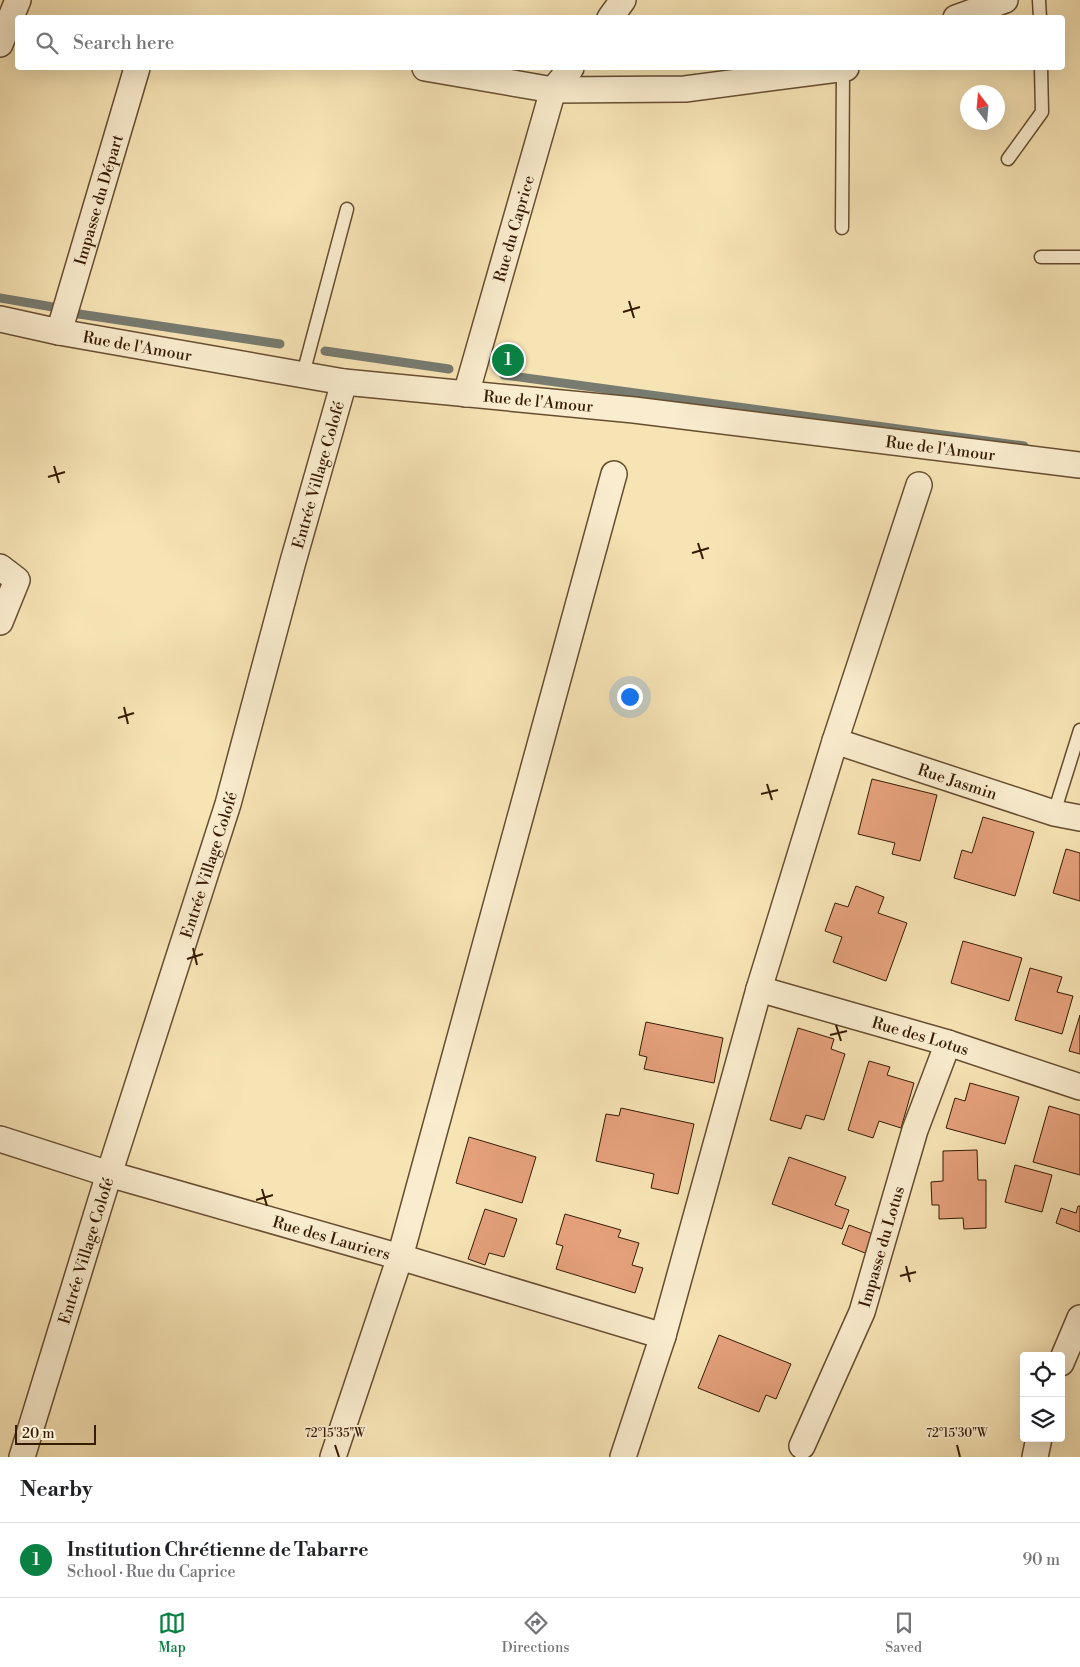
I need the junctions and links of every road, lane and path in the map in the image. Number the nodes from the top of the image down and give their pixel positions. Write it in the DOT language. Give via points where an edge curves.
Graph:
graph roads {
  1 [pos="18,0"];
  2 [pos="623,0"];
  3 [pos="1005,0"];
  4 [pos="1039,0"];
  5 [pos="612,15"];
  6 [pos="964,15"];
  7 [pos="1040,15"];
  8 [pos="0,44"];
  9 [pos="136,70"];
  10 [pos="437,70"];
  11 [pos="569,70"];
  12 [pos="829,70"];
  13 [pos="844,70"];
  14 [pos="1041,70"];
  15 [pos="553,90"];
  16 [pos="1008,159"];
  17 [pos="347,209"];
  18 [pos="842,228"];
  19 [pos="1041,257"];
  20 [pos="1080,257"];
  21 [pos="0,319"];
  22 [pos="58,332"];
  23 [pos="303,374"];
  24 [pos="344,382"];
  25 [pos="466,394"];
  26 [pos="1080,465"];
  27 [pos="614,474"];
  28 [pos="919,486"];
  29 [pos="8,574"];
  30 [pos="0,622"];
  31 [pos="1080,730"];
  32 [pos="836,741"];
  33 [pos="1054,813"];
  34 [pos="1080,818"];
  35 [pos="759,989"];
  36 [pos="948,1044"];
  37 [pos="1080,1087"];
  38 [pos="0,1139"];
  39 [pos="109,1174"];
  40 [pos="400,1257"];
  41 [pos="1080,1318"];
  42 [pos="663,1336"];
  43 [pos="1065,1354"];
  44 [pos="1038,1442"];
  45 [pos="802,1446"];
  46 [pos="22,1457"];
  47 [pos="333,1457"];
  48 [pos="623,1457"];
  49 [pos="1035,1457"];
  1 -- 8 [label="street"];
  2 -- 5 [label="street"];
  3 -- 6 [label="street"];
  4 -- 7 [label="lane"];
  9 -- 22 [label="street, Impasse du Départ"];
  10 -- 15 [label="street"];
  11 -- 15 [label="street, Rue du Caprice"];
  12 -- 15 [label="street" via="685,89"];
  13 -- 18 [label="lane"];
  14 -- 16 [label="lane" via="1042,112"];
  15 -- 25 [label="street, Rue du Caprice"];
  17 -- 23 [label="lane"];
  19 -- 20 [label="lane"];
  21 -- 22 [label="street, Rue de l'Amour"];
  22 -- 23 [label="street, Rue de l'Amour"];
  23 -- 24 [label="street, Rue de l'Amour"];
  24 -- 25 [label="street, Rue de l'Amour"];
  24 -- 39 [label="street, Entrée Village Colofé" via="228,804"];
  25 -- 26 [label="street, Rue de l'Amour" via="634,410"];
  27 -- 40 [label="street"];
  28 -- 32 [label="street"];
  29 -- 30 [label="street"];
  31 -- 33 [label="lane"];
  32 -- 33 [label="street, Rue Jasmin"];
  32 -- 35 [label="street"];
  33 -- 34 [label="street, Rue Jasmin"];
  35 -- 36 [label="street, Rue des Lotus"];
  35 -- 42 [label="street"];
  36 -- 37 [label="street, Rue des Lotus"];
  36 -- 45 [label="street, Impasse du Lotus" via="915,1130 862,1312"];
  38 -- 39 [label="street, Rue des Lauriers"];
  39 -- 40 [label="street, Rue des Lauriers"];
  39 -- 46 [label="street, Entrée Village Colofé"];
  40 -- 42 [label="street, Rue des Lauriers"];
  40 -- 47 [label="street"];
  41 -- 43 [label="street"];
  42 -- 48 [label="street"];
  44 -- 49 [label="street"];
}
